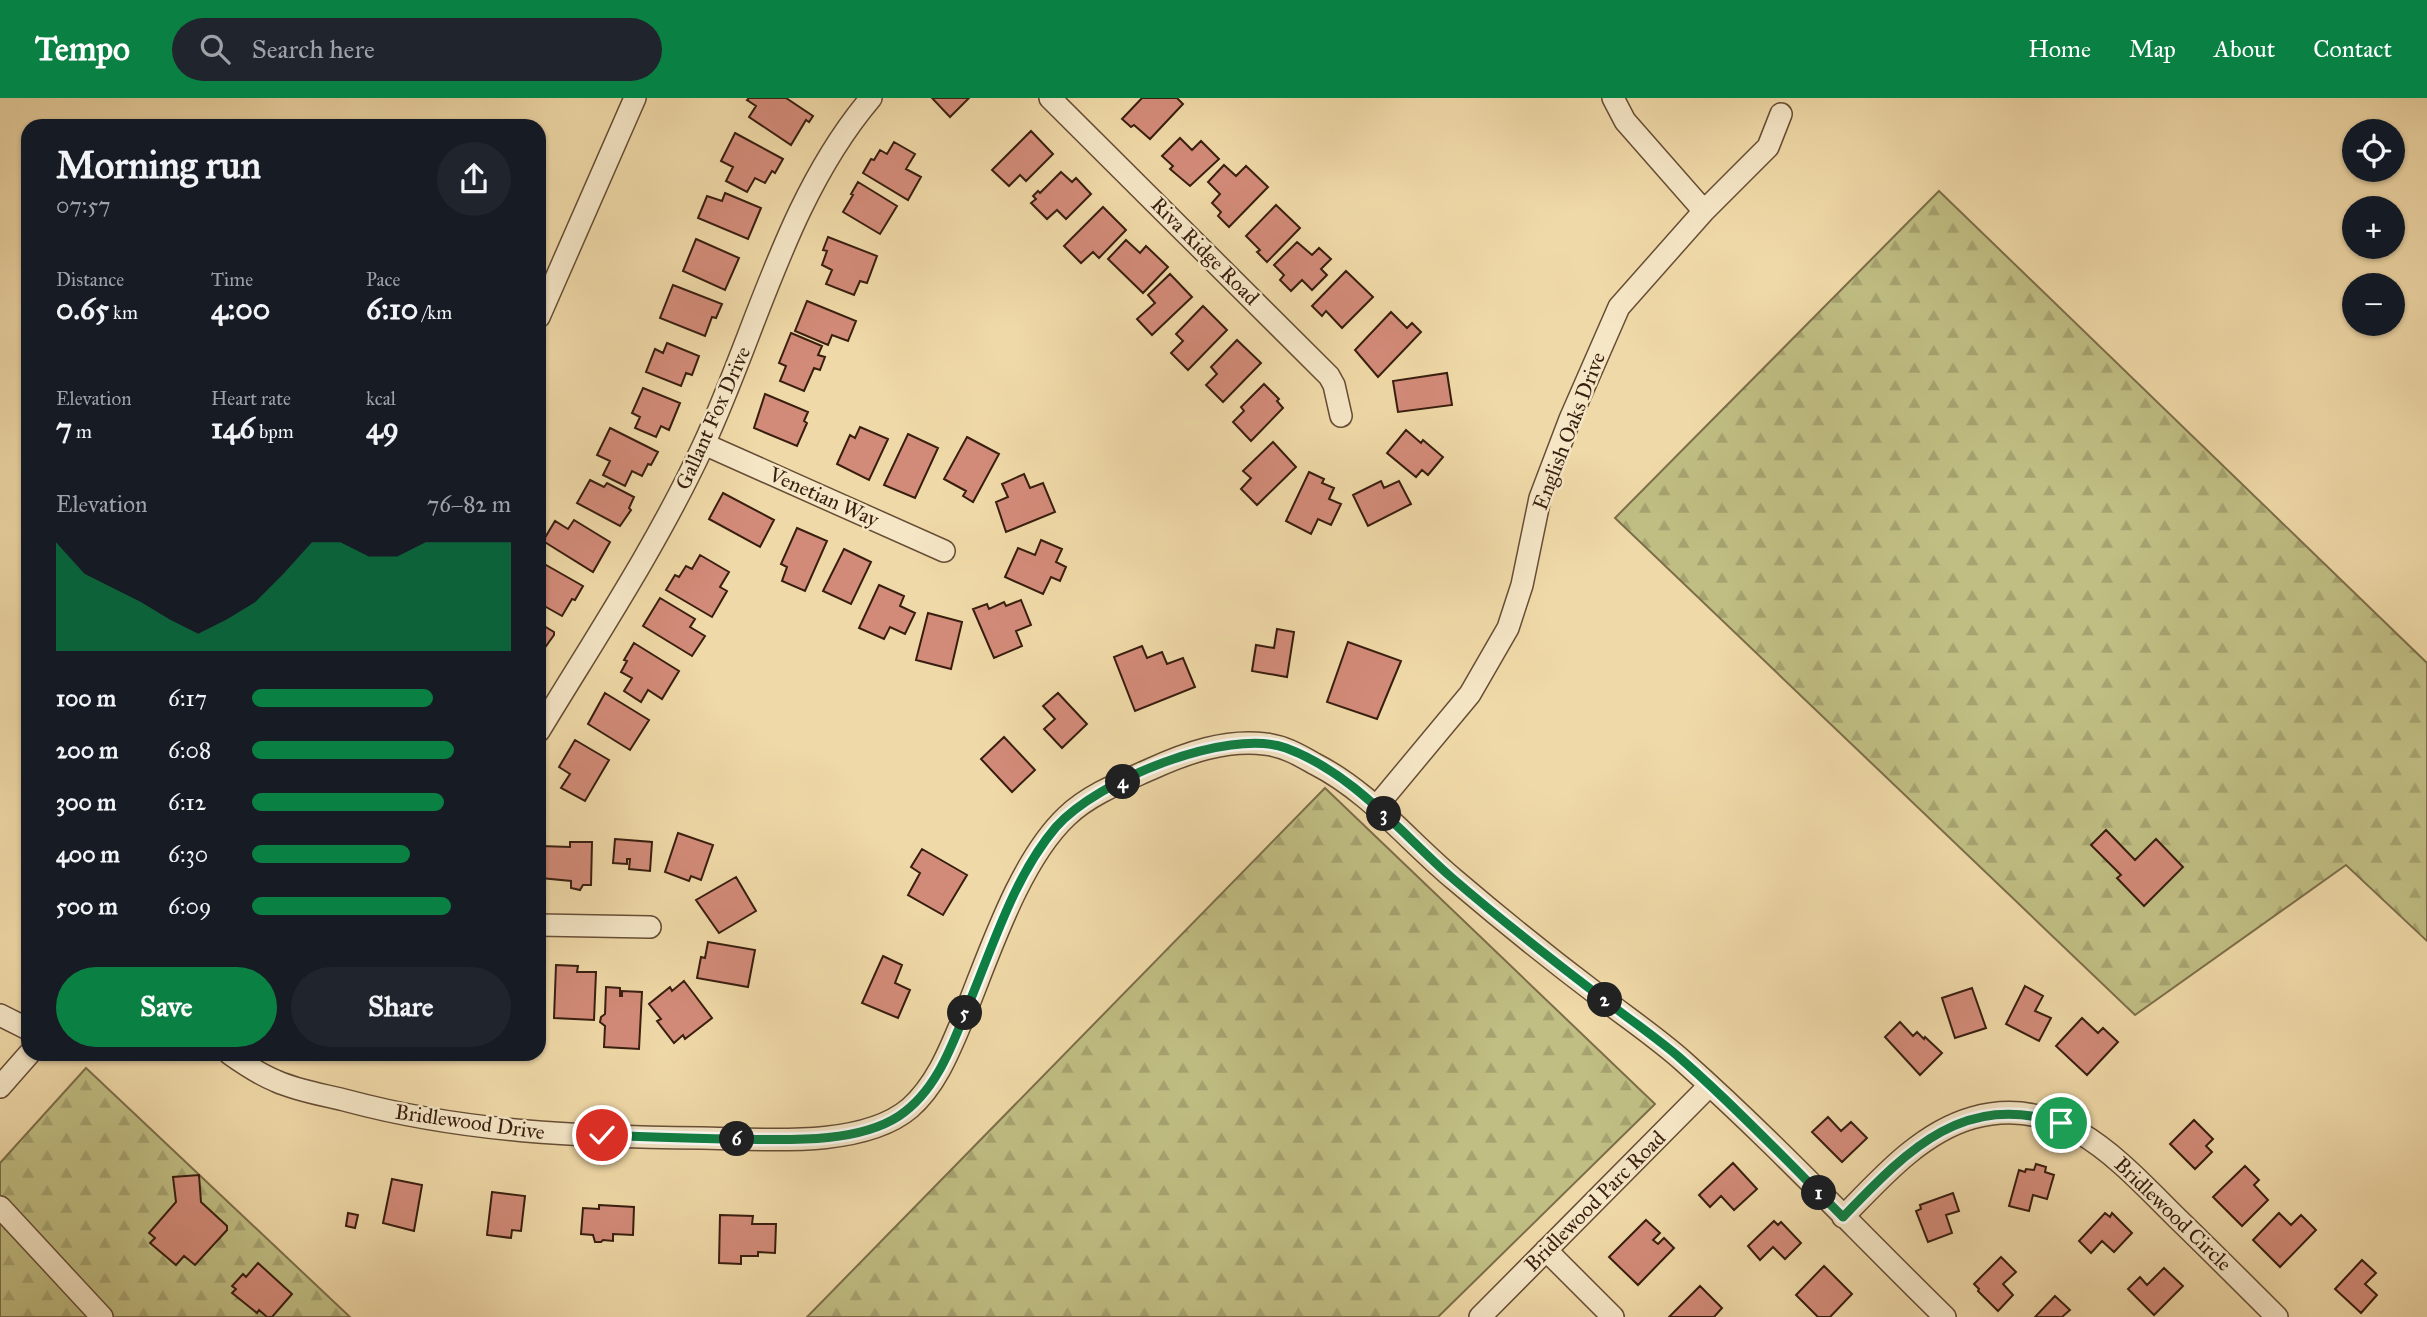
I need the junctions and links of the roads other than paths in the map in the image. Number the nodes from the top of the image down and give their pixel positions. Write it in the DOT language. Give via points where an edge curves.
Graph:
graph roads {
  1 [pos="635,98"];
  2 [pos="871,98"];
  3 [pos="1050,98"];
  4 [pos="1614,98"];
  5 [pos="1781,114"];
  6 [pos="1703,211"];
  7 [pos="546,301"];
  8 [pos="1341,416"];
  9 [pos="704,444"];
  10 [pos="944,551"];
  11 [pos="546,719"];
  12 [pos="1376,807"];
  13 [pos="546,925"];
  14 [pos="650,927"];
  15 [pos="0,1015"];
  16 [pos="21,1026"];
  17 [pos="23,1061"];
  18 [pos="242,1061"];
  19 [pos="1709,1086"];
  20 [pos="0,1087"];
  21 [pos="0,1207"];
  22 [pos="1843,1217"];
  23 [pos="1546,1250"];
  24 [pos="102,1317"];
  25 [pos="1480,1317"];
  26 [pos="1613,1317"];
  27 [pos="1945,1317"];
  28 [pos="2277,1317"];
  1 -- 7 [label="street"];
  2 -- 9 [label="street, Gallant Fox Drive" via="837,141 800,210"];
  3 -- 8 [label="street, Riva Ridge Road" via="1329,376"];
  4 -- 6 [label="street" via="1625,121"];
  5 -- 6 [label="street, English Oaks Drive" via="1768,147"];
  6 -- 12 [label="street, English Oaks Drive" via="1619,307 1540,498 1508,628 1470,694"];
  9 -- 10 [label="street, Venetian Way"];
  9 -- 11 [label="street, Gallant Fox Drive" via="659,533"];
  12 -- 18 [label="street, Bridlewood Drive" via="1342,778 1286,748 1262,743 1234,744 1177,758 1098,794 1056,827 1021,882 948,1054 923,1096 886,1123 845,1135 659,1138 455,1124 279,1083"];
  12 -- 19 [label="street, Bridlewood Drive" via="1451,877 1680,1058"];
  13 -- 14 [label="street"];
  15 -- 16 [label="street"];
  17 -- 20 [label="street"];
  19 -- 22 [label="street, Bridlewood Drive"];
  19 -- 23 [label="street, Bridlewood Parc Road"];
  21 -- 24 [label="street"];
  22 -- 27 [label="street, Bridlewood Drive"];
  22 -- 28 [label="street, Bridlewood Circle" via="1894,1167 1938,1133 1972,1118 2015,1112 2045,1118 2098,1143 2119,1161"];
  23 -- 25 [label="street, Bridlewood Parc Road"];
  23 -- 26 [label="street"];
}
